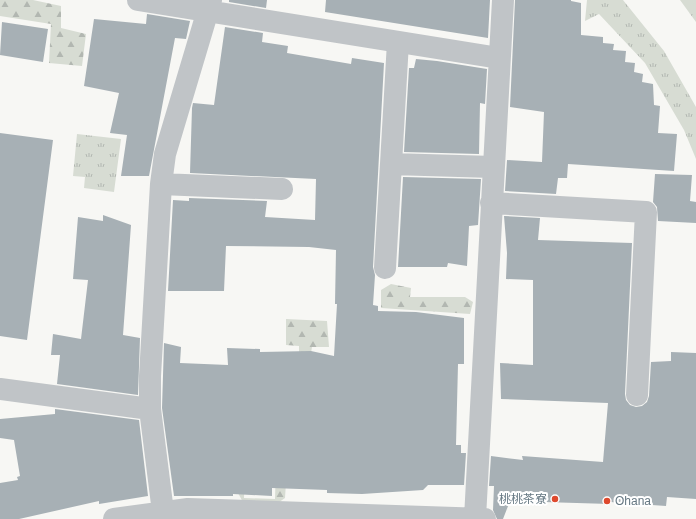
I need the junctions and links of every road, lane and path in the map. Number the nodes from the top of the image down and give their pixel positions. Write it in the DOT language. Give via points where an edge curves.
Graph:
graph roads {
  1 [pos="138,0"];
  2 [pos="503,0"];
  3 [pos="209,6"];
  4 [pos="398,42"];
  5 [pos="499,58"];
  6 [pos="391,164"];
  7 [pos="493,167"];
  8 [pos="161,184"];
  9 [pos="282,189"];
  10 [pos="491,203"];
  11 [pos="385,268"];
  12 [pos="0,389"];
  13 [pos="637,395"];
  14 [pos="150,409"];
  15 [pos="163,512"];
  16 [pos="441,518"];
  17 [pos="475,518"];
  18 [pos="114,519"];
  19 [pos="485,519"];
  1 -- 3 [label="street"];
  2 -- 5 [label="street"];
  3 -- 4 [label="street"];
  3 -- 8 [label="street" via="165,154"];
  4 -- 5 [label="street"];
  4 -- 6 [label="street"];
  5 -- 7 [label="street"];
  6 -- 7 [label="street"];
  6 -- 11 [label="street"];
  7 -- 10 [label="street"];
  8 -- 9 [label="street"];
  8 -- 14 [label="street"];
  10 -- 13 [label="street" via="646,212"];
  10 -- 17 [label="street"];
  12 -- 14 [label="street"];
  14 -- 15 [label="street"];
  15 -- 16 [label="street" via="188,509"];
  15 -- 18 [label="street"];
  16 -- 17 [label="street"];
  17 -- 19 [label="street"];
}
